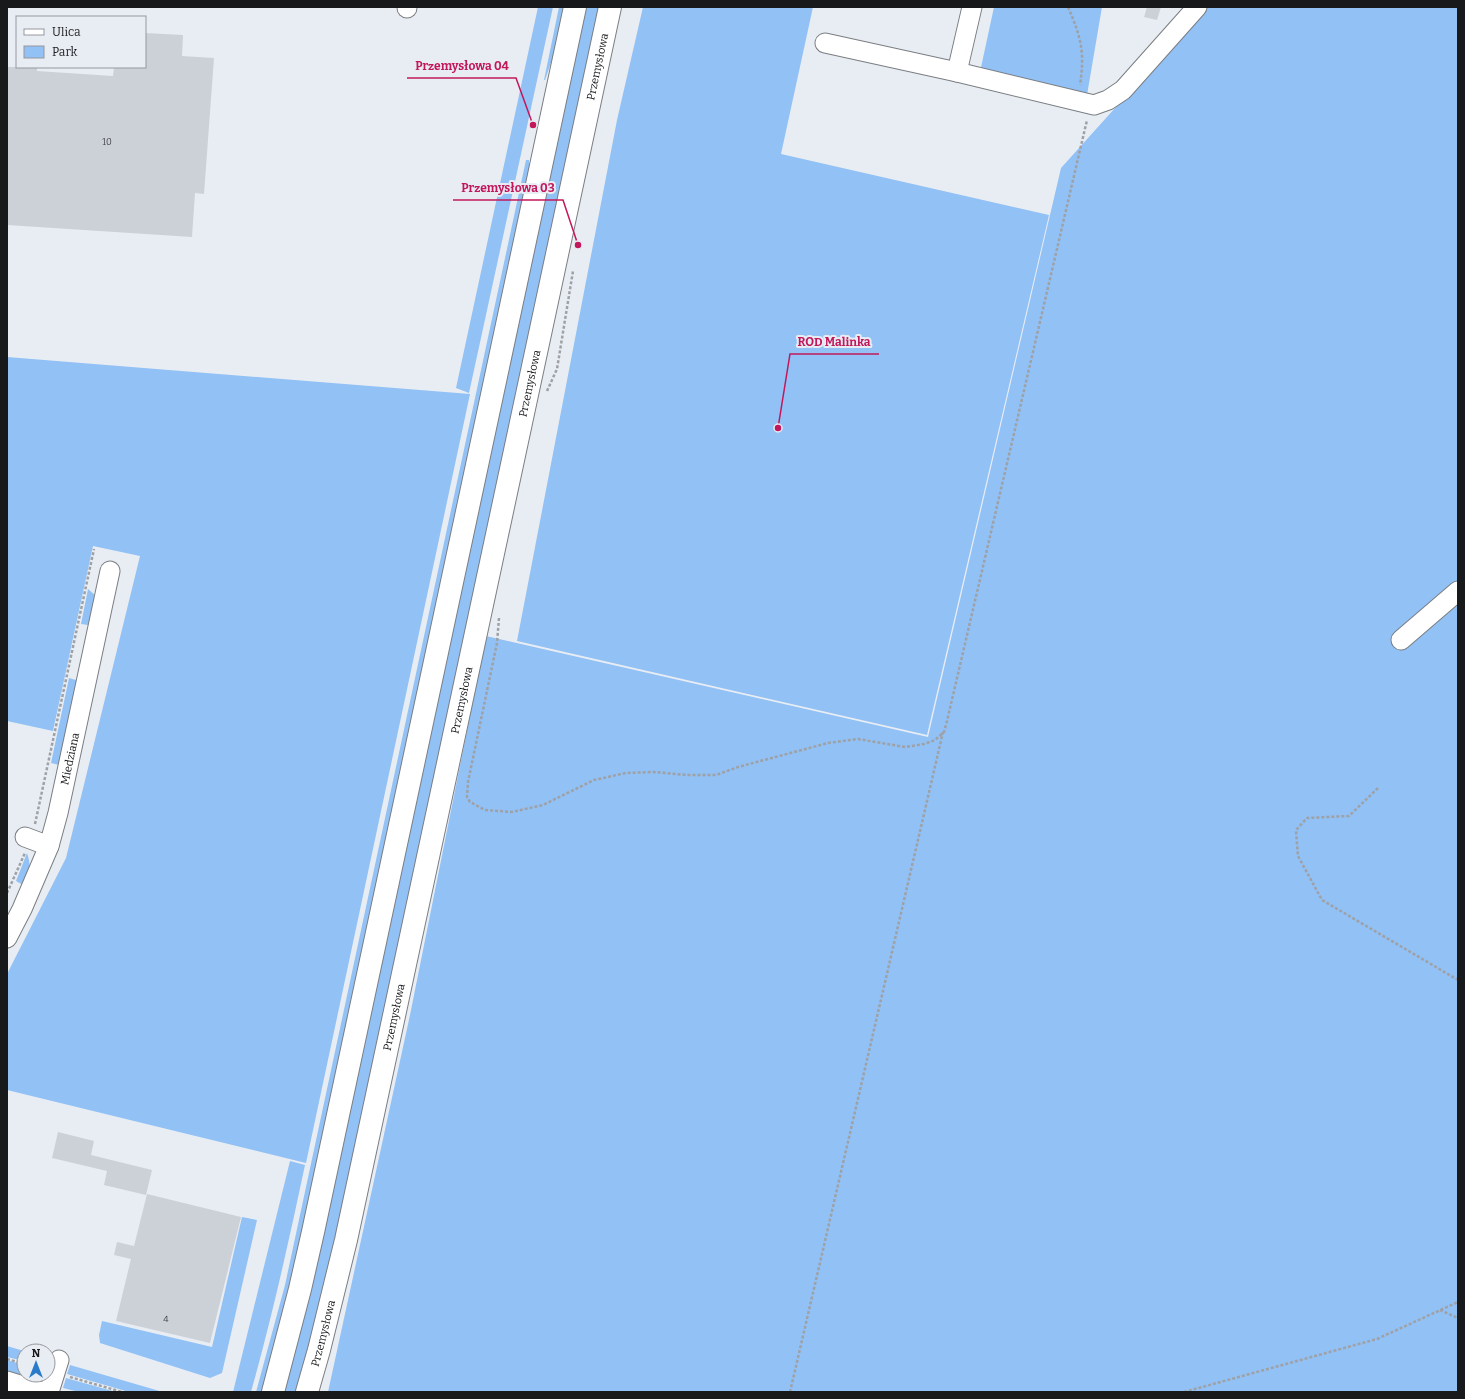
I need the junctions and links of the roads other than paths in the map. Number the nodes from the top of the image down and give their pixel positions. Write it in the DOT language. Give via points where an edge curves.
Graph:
graph roads {
  1 [pos="575,7"];
  2 [pos="610,7"];
  3 [pos="972,7"];
  4 [pos="1197,7"];
  5 [pos="825,43"];
  6 [pos="957,72"];
  7 [pos="110,571"];
  8 [pos="1458,591"];
  9 [pos="1401,640"];
  10 [pos="27,838"];
  11 [pos="49,846"];
  12 [pos="7,938"];
  13 [pos="57,1366"];
  14 [pos="7,1381"];
  15 [pos="43,1392"];
  16 [pos="49,1392"];
  17 [pos="273,1392"];
  18 [pos="307,1392"];
  1 -- 17 [label="main road" via="313,1232"];
  2 -- 18 [label="main road, Przemysłowa" via="346,1240"];
  3 -- 6 [label="street"];
  4 -- 6 [label="street" via="1123,90 1108,100 1084,103"];
  5 -- 6 [label="street"];
  7 -- 11 [label="street, Miedziana"];
  8 -- 9 [label="street"];
  10 -- 11 [label="street"];
  11 -- 12 [label="street, Miedziana"];
  13 -- 16 [label="street"];
  14 -- 15 [label="street"];
}
